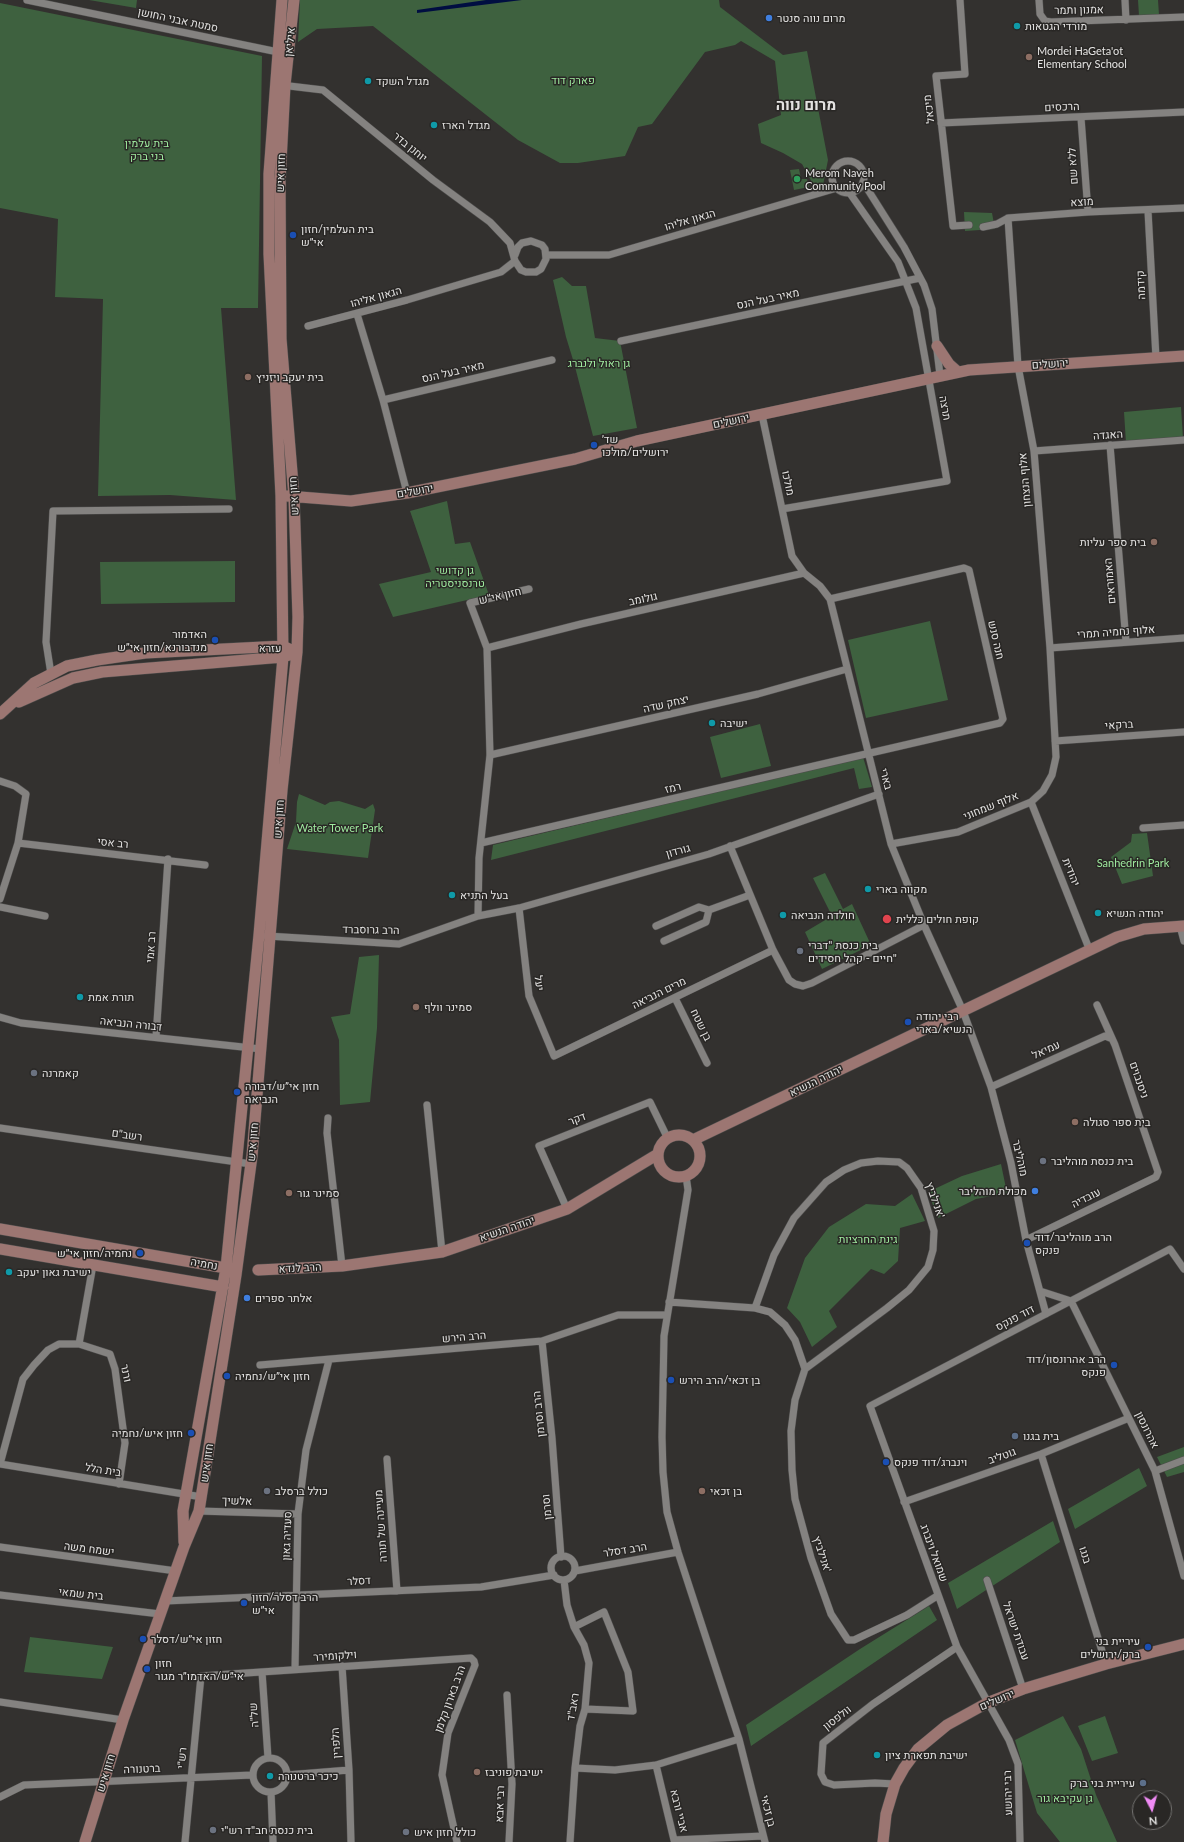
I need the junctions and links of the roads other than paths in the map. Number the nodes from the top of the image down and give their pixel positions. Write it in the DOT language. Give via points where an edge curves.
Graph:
graph roads {
  1 [pos="26,0"];
  2 [pos="282,0"];
  3 [pos="294,0"];
  4 [pos="960,0"];
  5 [pos="1039,0"];
  6 [pos="1125,0"];
  7 [pos="1184,17"];
  8 [pos="1126,20"];
  9 [pos="278,52"];
  10 [pos="280,85"];
  11 [pos="1184,112"];
  12 [pos="1081,118"];
  13 [pos="941,123"];
  14 [pos="863,182"];
  15 [pos="837,188"];
  16 [pos="849,192"];
  17 [pos="1184,208"];
  18 [pos="1148,211"];
  19 [pos="1088,212"];
  20 [pos="1008,218"];
  21 [pos="969,225"];
  22 [pos="983,227"];
  23 [pos="547,255"];
  24 [pos="515,258"];
  25 [pos="920,278"];
  26 [pos="906,281"];
  27 [pos="357,314"];
  28 [pos="308,326"];
  29 [pos="621,341"];
  30 [pos="937,346"];
  31 [pos="1184,356"];
  32 [pos="1156,358"];
  33 [pos="552,360"];
  34 [pos="1018,366"];
  35 [pos="958,372"];
  36 [pos="940,376"];
  37 [pos="928,378"];
  38 [pos="383,400"];
  39 [pos="762,415"];
  40 [pos="1184,440"];
  41 [pos="1110,445"];
  42 [pos="1034,451"];
  43 [pos="407,493"];
  44 [pos="281,496"];
  45 [pos="294,497"];
  46 [pos="229,509"];
  47 [pos="782,509"];
  48 [pos="792,556"];
  49 [pos="804,574"];
  50 [pos="529,589"];
  51 [pos="830,599"];
  52 [pos="1184,638"];
  53 [pos="1126,642"];
  54 [pos="486,648"];
  55 [pos="1050,648"];
  56 [pos="283,652"];
  57 [pos="297,652"];
  58 [pos="847,669"];
  59 [pos="51,674"];
  60 [pos="4,711"];
  61 [pos="1184,732"];
  62 [pos="1055,741"];
  63 [pos="869,753"];
  64 [pos="490,755"];
  65 [pos="0,781"];
  66 [pos="879,794"];
  67 [pos="1031,802"];
  68 [pos="1184,825"];
  69 [pos="1143,828"];
  70 [pos="18,843"];
  71 [pos="481,843"];
  72 [pos="891,844"];
  73 [pos="730,846"];
  74 [pos="168,859"];
  75 [pos="206,865"];
  76 [pos="750,895"];
  77 [pos="0,899"];
  78 [pos="0,907"];
  79 [pos="519,908"];
  80 [pos="710,910"];
  81 [pos="45,916"];
  82 [pos="478,916"];
  83 [pos="924,925"];
  84 [pos="656,926"];
  85 [pos="1182,926"];
  86 [pos="265,936"];
  87 [pos="1184,940"];
  88 [pos="664,941"];
  89 [pos="773,950"];
  90 [pos="1090,950"];
  91 [pos="675,998"];
  92 [pos="1097,1005"];
  93 [pos="962,1011"];
  94 [pos="0,1017"];
  95 [pos="156,1037"];
  96 [pos="1110,1038"];
  97 [pos="247,1048"];
  98 [pos="261,1049"];
  99 [pos="554,1056"];
  100 [pos="707,1063"];
  101 [pos="991,1087"];
  102 [pos="427,1105"];
  103 [pos="328,1118"];
  104 [pos="0,1128"];
  105 [pos="668,1139"];
  106 [pos="692,1140"];
  107 [pos="658,1154"];
  108 [pos="237,1162"];
  109 [pos="251,1164"];
  110 [pos="686,1176"];
  111 [pos="1156,1177"];
  112 [pos="567,1209"];
  113 [pos="0,1229"];
  114 [pos="1026,1240"];
  115 [pos="0,1249"];
  116 [pos="442,1252"];
  117 [pos="93,1266"];
  118 [pos="342,1266"];
  119 [pos="226,1268"];
  120 [pos="1184,1269"];
  121 [pos="258,1270"];
  122 [pos="236,1275"];
  123 [pos="223,1287"];
  124 [pos="1040,1291"];
  125 [pos="1071,1301"];
  126 [pos="668,1302"];
  127 [pos="755,1308"];
  128 [pos="1046,1314"];
  129 [pos="667,1315"];
  130 [pos="542,1341"];
  131 [pos="79,1344"];
  132 [pos="329,1360"];
  133 [pos="260,1365"];
  134 [pos="806,1369"];
  135 [pos="870,1406"];
  136 [pos="1129,1418"];
  137 [pos="1042,1454"];
  138 [pos="387,1459"];
  139 [pos="1184,1460"];
  140 [pos="0,1464"];
  141 [pos="1154,1471"];
  142 [pos="119,1484"];
  143 [pos="555,1485"];
  144 [pos="186,1495"];
  145 [pos="202,1498"];
  146 [pos="904,1502"];
  147 [pos="199,1511"];
  148 [pos="298,1514"];
  149 [pos="0,1547"];
  150 [pos="184,1547"];
  151 [pos="678,1552"];
  152 [pos="1181,1554"];
  153 [pos="561,1556"];
  154 [pos="176,1571"];
  155 [pos="575,1571"];
  156 [pos="554,1575"];
  157 [pos="1184,1576"];
  158 [pos="564,1580"];
  159 [pos="987,1580"];
  160 [pos="397,1591"];
  161 [pos="0,1595"];
  162 [pos="296,1595"];
  163 [pos="938,1596"];
  164 [pos="166,1601"];
  165 [pos="160,1614"];
  166 [pos="574,1627"];
  167 [pos="1184,1644"];
  168 [pos="957,1647"];
  169 [pos="471,1658"];
  170 [pos="1106,1664"];
  171 [pos="342,1666"];
  172 [pos="295,1669"];
  173 [pos="262,1672"];
  174 [pos="201,1676"];
  175 [pos="1023,1689"];
  176 [pos="507,1695"];
  177 [pos="0,1702"];
  178 [pos="987,1703"];
  179 [pos="585,1709"];
  180 [pos="123,1720"];
  181 [pos="739,1738"];
  182 [pos="268,1758"];
  183 [pos="656,1765"];
  184 [pos="574,1768"];
  185 [pos="349,1770"];
  186 [pos="252,1775"];
  187 [pos="287,1775"];
  188 [pos="191,1778"];
  189 [pos="104,1782"];
  190 [pos="895,1784"];
  191 [pos="271,1792"];
  192 [pos="0,1797"];
  193 [pos="764,1839"];
  194 [pos="85,1842"];
  195 [pos="185,1842"];
  196 [pos="273,1842"];
  197 [pos="351,1842"];
  198 [pos="457,1842"];
  199 [pos="509,1842"];
  200 [pos="570,1842"];
  201 [pos="883,1842"];
  202 [pos="1020,1842"];
  1 -- 9 [label="street, סמטת אבני החושן"];
  2 -- 9 [label="street, איליאן"];
  3 -- 10 [label="street, איליאן"];
  4 -- 13 [label="street, מיכאל" via="965,74 936,76"];
  5 -- 8 [label="street, אמנון ותמר" via="1040,14 1046,21"];
  6 -- 8 [label="street"];
  7 -- 8 [label="street, אמנון ותמר"];
  9 -- 10 [label="street, איליאן"];
  10 -- 24 [label="street, יוחנן בדר" via="323,90 433,180 490,222 510,243"];
  10 -- 44 [label="street, חזון איש" via="269,174 269,254"];
  10 -- 45 [label="street, חזון איש" via="281,339"];
  11 -- 12 [label="street, הרכסים"];
  12 -- 13 [label="street, הרכסים"];
  12 -- 19 [label="street, ללא שם"];
  13 -- 21 [label="street, מיכאל" via="953,226"];
  14 -- 15 [label="street" via="864,176 860,166 852,161 842,162 832,173"];
  14 -- 16 [label="street" via="858,189"];
  14 -- 25 [label="street" via="904,247"];
  15 -- 16 [label="street" via="842,192"];
  15 -- 23 [label="street, הגאון אליהו" via="609,255"];
  16 -- 26 [label="street, תרצה" via="898,262"];
  17 -- 18 [label="street, מוצא"];
  18 -- 19 [label="street, מוצא"];
  18 -- 32 [label="street, קידמה"];
  19 -- 20 [label="street, מוצא"];
  20 -- 22 [label="street, מוצא"];
  20 -- 34 [label="street, אלוף הנצחון"];
  23 -- 24 [label="street" via="542,245 531,241 518,247"];
  23 -- 24 [label="street" via="545,265 536,272 521,270"];
  24 -- 27 [label="street, הגאון אליהו" via="501,272"];
  25 -- 26 [label="street, מאיר בעל הנס"];
  25 -- 30 [label="street" via="932,309"];
  26 -- 29 [label="street, מאיר בעל הנס"];
  26 -- 37 [label="street, תרצה" via="916,308"];
  27 -- 28 [label="street, הגאון אליהו"];
  27 -- 38 [label="street"];
  30 -- 35 [label="street"];
  30 -- 36 [label="street"];
  31 -- 32 [label="street, ירושלים"];
  32 -- 34 [label="street, ירושלים"];
  33 -- 38 [label="street, מאיר בעל הנס"];
  34 -- 35 [label="street, ירושלים"];
  34 -- 42 [label="street, אלוף הנצחון"];
  35 -- 36 [label="street, ירושלים"];
  36 -- 37 [label="street, ירושלים"];
  37 -- 39 [label="street, ירושלים"];
  37 -- 47 [label="street, תרצה" via="946,481"];
  38 -- 43 [label="street"];
  39 -- 43 [label="street, ירושלים" via="637,441 575,459"];
  39 -- 47 [label="street, מולכו"];
  40 -- 41 [label="street, האגדה"];
  41 -- 42 [label="street, האגדה"];
  41 -- 53 [label="street, האמוראים"];
  42 -- 55 [label="street, אלוף הנצחון"];
  43 -- 45 [label="street, ירושלים" via="351,501"];
  44 -- 45 [label="street, ירושלים"];
  44 -- 56 [label="street, חזון איש"];
  45 -- 57 [label="street, חזון איש"];
  46 -- 59 [label="street" via="53,511 46,642"];
  47 -- 48 [label="street, מולכו"];
  48 -- 49 [label="street, בארי"];
  49 -- 51 [label="street, בארי" via="820,586"];
  49 -- 54 [label="street, גולומב"];
  50 -- 54 [label="street, חזון אי\"ש" via="470,603"];
  51 -- 58 [label="street, בארי"];
  51 -- 63 [label="street, חנה סנש" via="964,568 969,570 1003,719 1000,722"];
  52 -- 53 [label="street, אלוף נחמיה תמרי"];
  53 -- 55 [label="street, אלוף נחמיה תמרי"];
  54 -- 64 [label="street"];
  55 -- 62 [label="street, אלוף הנצחון"];
  56 -- 57 [label="street, עזרא"];
  56 -- 59 [label="street, עזרא" via="145,653 74,665"];
  56 -- 60 [label="street, עזרא" via="102,672 73,678"];
  56 -- 86 [label="street, חזון איש"];
  57 -- 86 [label="street, חזון איש"];
  58 -- 63 [label="street, בארי"];
  58 -- 64 [label="street, יצחק שדה" via="744,697"];
  59 -- 60 [label="street, עזרא" via="34,683"];
  61 -- 62 [label="street, ברקאי"];
  62 -- 67 [label="street, אלוף שמחוני" via="1056,757 1052,775 1043,791"];
  63 -- 66 [label="street, בארי"];
  63 -- 71 [label="street, רמז"];
  64 -- 71 [label="street"];
  65 -- 70 [label="street" via="15,786 26,794"];
  66 -- 72 [label="street, בארי"];
  66 -- 73 [label="street, גורדון"];
  67 -- 72 [label="street, אלוף שמחוני" via="958,832"];
  67 -- 90 [label="street, יהודית"];
  68 -- 69 [label="street"];
  70 -- 74 [label="street, רב אסי"];
  70 -- 77 [label="street"];
  71 -- 82 [label="street"];
  72 -- 83 [label="street, בארי"];
  73 -- 76 [label="street"];
  73 -- 79 [label="street, גורדון"];
  74 -- 75 [label="street, רב אסי"];
  74 -- 95 [label="street, רב אמי"];
  76 -- 80 [label="street"];
  76 -- 89 [label="street"];
  78 -- 81 [label="street"];
  79 -- 82 [label="street, גורדון"];
  79 -- 99 [label="street, יעל" via="529,996"];
  80 -- 84 [label="street" via="699,907"];
  80 -- 88 [label="street" via="706,922"];
  82 -- 86 [label="street, הרב גרוסברד" via="399,944"];
  83 -- 89 [label="street" via="803,986 789,980"];
  83 -- 93 [label="street, בארי"];
  85 -- 87 [label="street"];
  85 -- 90 [label="street, יהודה הנשיא" via="1130,932"];
  86 -- 97 [label="street, חזון איש"];
  86 -- 98 [label="street, חזון איש"];
  89 -- 91 [label="street, מרים הנביאה"];
  90 -- 93 [label="street, יהודה הנשיא"];
  91 -- 99 [label="street, מרים הנביאה"];
  91 -- 100 [label="street, בן שטח"];
  92 -- 96 [label="street, ניסנבוים"];
  93 -- 101 [label="street, מוהליבר"];
  93 -- 106 [label="street, יהודה הנשיא"];
  94 -- 95 [label="street, דבורה הנביאה" via="21,1023"];
  95 -- 97 [label="street, דבורה הנביאה"];
  96 -- 101 [label="street, עמיאל" via="1105,1036"];
  96 -- 111 [label="street, ניסנבוים" via="1115,1045 1158,1172"];
  97 -- 98 [label="street, דבורה הנביאה"];
  97 -- 108 [label="street, חזון איש"];
  98 -- 109 [label="street, חזון איש"];
  101 -- 114 [label="street, מוהליבר" via="1011,1163"];
  102 -- 116 [label="street"];
  103 -- 118 [label="street" via="327,1133"];
  104 -- 108 [label="street, רשב\"ם"];
  105 -- 106 [label="street" via="680,1135"];
  105 -- 107 [label="street"];
  105 -- 112 [label="street, דקר" via="650,1102 539,1146"];
  106 -- 110 [label="street" via="697,1146 700,1160 697,1167"];
  107 -- 110 [label="street" via="658,1162 666,1173 672,1176"];
  107 -- 112 [label="street, יהודה הנשיא"];
  108 -- 109 [label="street, רשב\"ם"];
  108 -- 119 [label="street, חזון איש"];
  109 -- 122 [label="street, חזון איש"];
  110 -- 126 [label="street, בן זכאי" via="688,1190"];
  111 -- 114 [label="street, עובדיה"];
  112 -- 116 [label="street, יהודה הנשיא"];
  113 -- 119 [label="street, נחמיה"];
  114 -- 124 [label="street, מוהליבר"];
  115 -- 117 [label="street, נחמיה"];
  116 -- 118 [label="street, יהודה הנשיא"];
  117 -- 123 [label="street, נחמיה"];
  117 -- 131 [label="street"];
  118 -- 121 [label="street, הרב לנדא"];
  119 -- 122 [label="street, נחמיה"];
  119 -- 123 [label="street, חזון איש"];
  120 -- 125 [label="street, דוד פנקס" via="1170,1249"];
  122 -- 123 [label="street, נחמיה"];
  122 -- 145 [label="street, חזון איש"];
  123 -- 144 [label="street, חזון איש"];
  124 -- 125 [label="street"];
  124 -- 128 [label="street, מוהליבר"];
  125 -- 128 [label="street, דוד פנקס"];
  125 -- 136 [label="street, אהרונסון"];
  126 -- 127 [label="street"];
  126 -- 129 [label="street, בן זכאי"];
  127 -- 134 [label="street" via="770,1312 785,1325 795,1340"];
  127 -- 134 [label="street, אנילביץ'" via="774,1255 794,1218 826,1182 861,1163 878,1161 898,1162 914,1176 921,1188 934,1231 933,1250 928,1267 909,1290"];
  128 -- 135 [label="street, דוד פנקס"];
  129 -- 130 [label="street, הרב הירש" via="618,1315"];
  129 -- 151 [label="street, בן זכאי" via="664,1336 662,1472 667,1512"];
  130 -- 132 [label="street, הרב הירש"];
  130 -- 143 [label="street, הרב וסרמן"];
  131 -- 140 [label="street" via="59,1344 48,1350 23,1379"];
  131 -- 142 [label="street, ורנר" via="110,1354 115,1369 125,1444"];
  132 -- 133 [label="street, הרב הירש"];
  132 -- 148 [label="street, סעדיה גאון" via="306,1450"];
  134 -- 163 [label="street, אנילביץ'" via="795,1400 791,1431 795,1499 811,1558 831,1614 843,1635 848,1640 854,1640 907,1615"];
  135 -- 146 [label="street, שמואל וינברג"];
  136 -- 137 [label="street, גוטליב"];
  136 -- 141 [label="street, אהרונסון"];
  137 -- 146 [label="street, גוטליב"];
  137 -- 170 [label="street, בנגו"];
  138 -- 160 [label="street, מעיינה של תורה"];
  139 -- 141 [label="street"];
  140 -- 142 [label="street, בית הלל"];
  141 -- 152 [label="street, אהרונסון"];
  142 -- 144 [label="street, בית הלל"];
  143 -- 153 [label="street, וסרמן"];
  144 -- 145 [label="street, בית הלל"];
  144 -- 150 [label="street, חזון איש" via="183,1511"];
  145 -- 147 [label="street, חזון איש"];
  146 -- 163 [label="street, שמואל וינברג"];
  147 -- 148 [label="street, אלשיך"];
  147 -- 150 [label="street, חזון איש"];
  148 -- 162 [label="street, סעדיה גאון"];
  149 -- 154 [label="street, ישמח משה"];
  150 -- 154 [label="street, חזון איש"];
  151 -- 155 [label="street, הרב דסלר"];
  151 -- 181 [label="street, בן זכאי"];
  152 -- 157 [label="street, אהרונסון"];
  153 -- 155 [label="street" via="572,1559"];
  153 -- 156 [label="street" via="552,1564"];
  154 -- 164 [label="street, חזון איש"];
  155 -- 158 [label="street" via="571,1578"];
  156 -- 158 [label="street"];
  156 -- 160 [label="street, דסלר" via="481,1587"];
  158 -- 166 [label="street, ראב\"ד" via="567,1605"];
  159 -- 175 [label="street, עבודת ישראל"];
  160 -- 162 [label="street, דסלר"];
  161 -- 165 [label="street, בית שמאי"];
  162 -- 164 [label="street, דסלר"];
  162 -- 172 [label="street, סעדיה גאון"];
  163 -- 168 [label="street, שמואל וינברג"];
  164 -- 165 [label="street, חזון איש"];
  165 -- 180 [label="street, חזון איש"];
  166 -- 179 [label="street, ראב\"ד" via="584,1645 589,1663"];
  166 -- 179 [label="street" via="604,1612 628,1672 633,1711"];
  167 -- 170 [label="street, ירושלים"];
  168 -- 178 [label="street, שמואל וינברג"];
  168 -- 190 [label="street, וולפסון" via="873,1704 823,1742 821,1774 825,1782 834,1785"];
  169 -- 171 [label="street, וילקומירר"];
  169 -- 198 [label="street, הרב בארון קלמן" via="475,1665 448,1733 442,1775"];
  170 -- 175 [label="street, ירושלים"];
  171 -- 172 [label="street, וילקומירר"];
  171 -- 185 [label="street, הלפרין"];
  172 -- 173 [label="street, וילקומירר"];
  173 -- 174 [label="street, וילקומירר"];
  173 -- 182 [label="street, של\"ה"];
  174 -- 188 [label="street, רש\"י"];
  175 -- 178 [label="street, ירושלים"];
  176 -- 199 [label="street, רבי אבא" via="512,1784"];
  177 -- 180 [label="street"];
  178 -- 190 [label="street, ירושלים" via="947,1725 918,1749"];
  178 -- 202 [label="street, רבי יהושע" via="1009,1740 1018,1764"];
  179 -- 184 [label="street, ראב\"ד"];
  180 -- 189 [label="street, חזון איש"];
  181 -- 183 [label="street"];
  181 -- 193 [label="street, בן זכאי"];
  182 -- 186 [label="street" via="259,1762"];
  182 -- 187 [label="street" via="274,1758 283,1764"];
  183 -- 184 [label="street" via="615,1770"];
  183 -- 193 [label="street, אביי ורבא" via="674,1840"];
  184 -- 200 [label="street, ראב\"ד"];
  185 -- 187 [label="street"];
  185 -- 197 [label="street, הלפרין"];
  186 -- 188 [label="street, ברטנורה"];
  186 -- 191 [label="street" via="256,1786 265,1792"];
  187 -- 191 [label="street" via="284,1784"];
  188 -- 189 [label="street, ברטנורה"];
  188 -- 195 [label="street, רש\"י"];
  189 -- 192 [label="street, ברטנורה" via="24,1786"];
  189 -- 194 [label="street, חזון איש"];
  190 -- 201 [label="street, ירושלים" via="886,1814"];
  191 -- 196 [label="street"];
}
